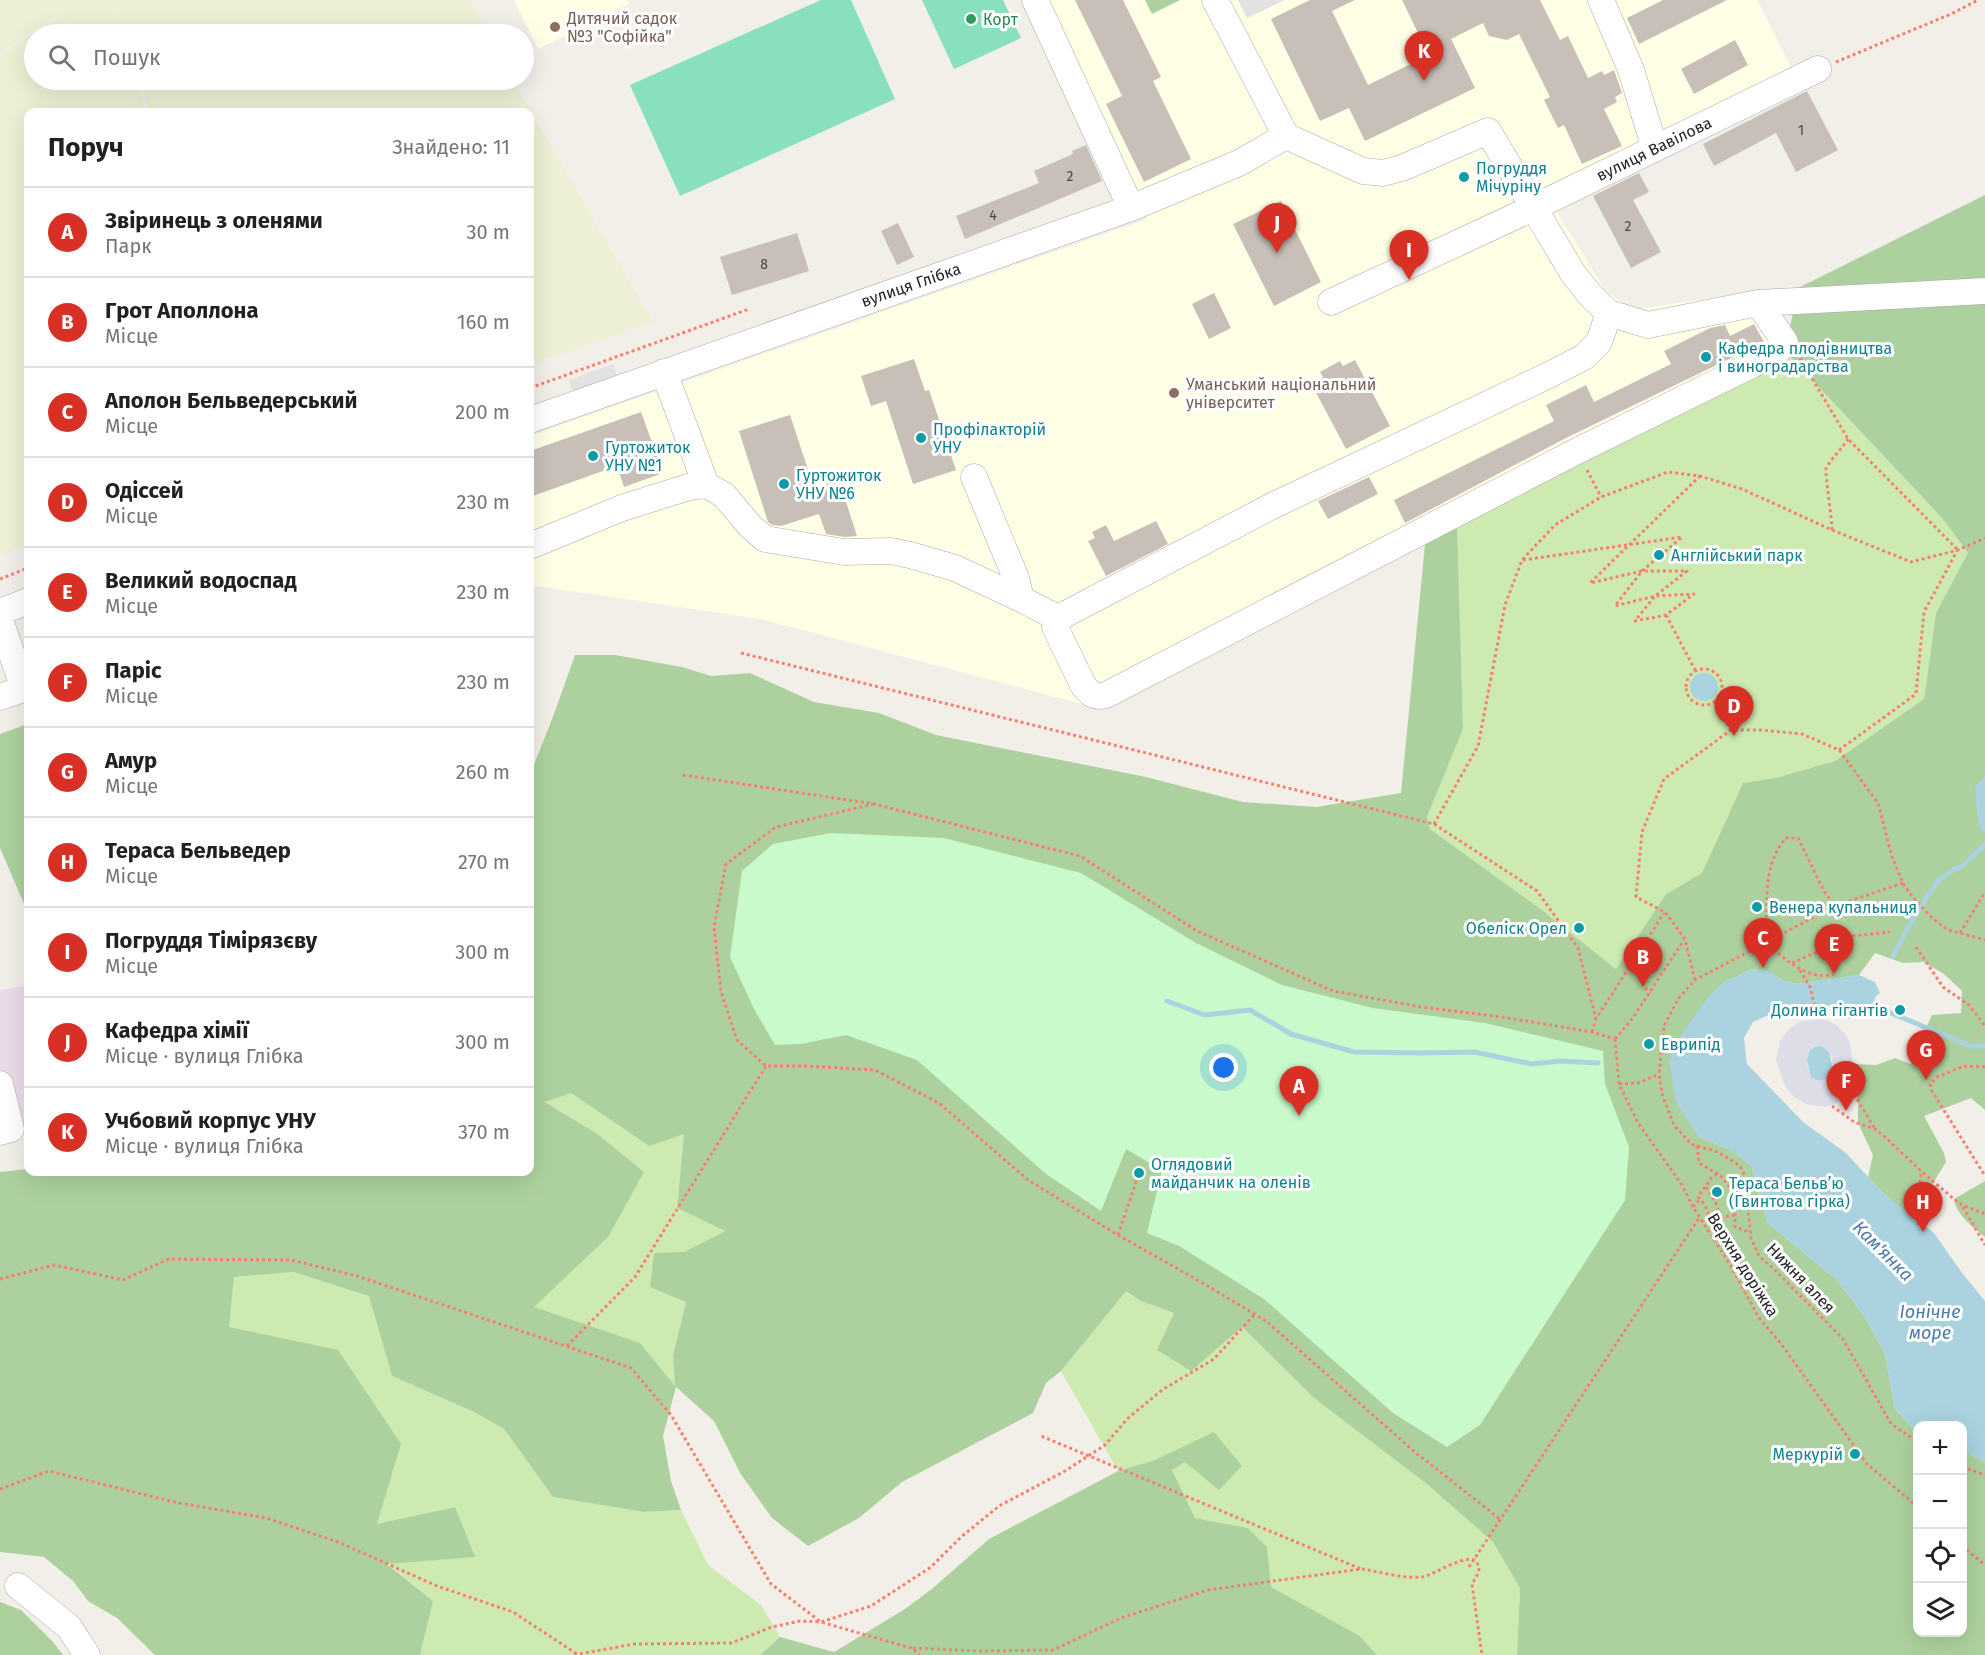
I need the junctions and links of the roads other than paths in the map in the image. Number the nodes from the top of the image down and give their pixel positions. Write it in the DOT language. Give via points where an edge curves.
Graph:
graph roads {
  1 [pos="1035,0"];
  2 [pos="1215,0"];
  3 [pos="1601,0"];
  4 [pos="1818,69"];
  5 [pos="1286,136"];
  6 [pos="1655,149"];
  7 [pos="1131,208"];
  8 [pos="1533,208"];
  9 [pos="1985,291"];
  10 [pos="1331,302"];
  11 [pos="1758,303"];
  12 [pos="1609,313"];
  13 [pos="664,372"];
  14 [pos="534,419"];
  15 [pos="974,477"];
  16 [pos="706,485"];
  17 [pos="534,544"];
  18 [pos="1021,599"];
  19 [pos="24,603"];
  20 [pos="0,612"];
  21 [pos="1058,618"];
  22 [pos="0,620"];
  23 [pos="0,697"];
  24 [pos="0,1084"];
  25 [pos="0,1132"];
  26 [pos="18,1586"];
  27 [pos="87,1655"];
  1 -- 7 [label="street"];
  2 -- 5 [label="street"];
  3 -- 6 [label="street" via="1631,70"];
  4 -- 6 [label="street, вулиця Вавілова"];
  5 -- 7 [label="street, вулиця Глібка" via="1239,163"];
  5 -- 8 [label="street" via="1363,171 1383,173 1488,131"];
  6 -- 8 [label="street, вулиця Вавілова"];
  7 -- 13 [label="street, вулиця Глібка"];
  8 -- 10 [label="street, вулиця Вавілова"];
  8 -- 12 [label="street" via="1574,275"];
  9 -- 11 [label="street"];
  11 -- 12 [label="street" via="1648,325"];
  11 -- 21 [label="street" via="1785,342 1776,353 1577,451 1106,695 1097,697 1083,685 1055,627"];
  12 -- 21 [label="street" via="1599,342 1584,357 1276,504"];
  13 -- 14 [label="street, вулиця Глібка"];
  13 -- 16 [label="street"];
  15 -- 18 [label="street"];
  16 -- 17 [label="street" via="622,508"];
  16 -- 18 [label="street" via="724,495 765,539 844,552 891,551 910,555 955,568"];
  18 -- 21 [label="street"];
  19 -- 20 [label="street"];
  22 -- 23 [label="street" via="24,689"];
  24 -- 25 [label="street" via="11,1129"];
  26 -- 27 [label="street" via="69,1627"];
}
